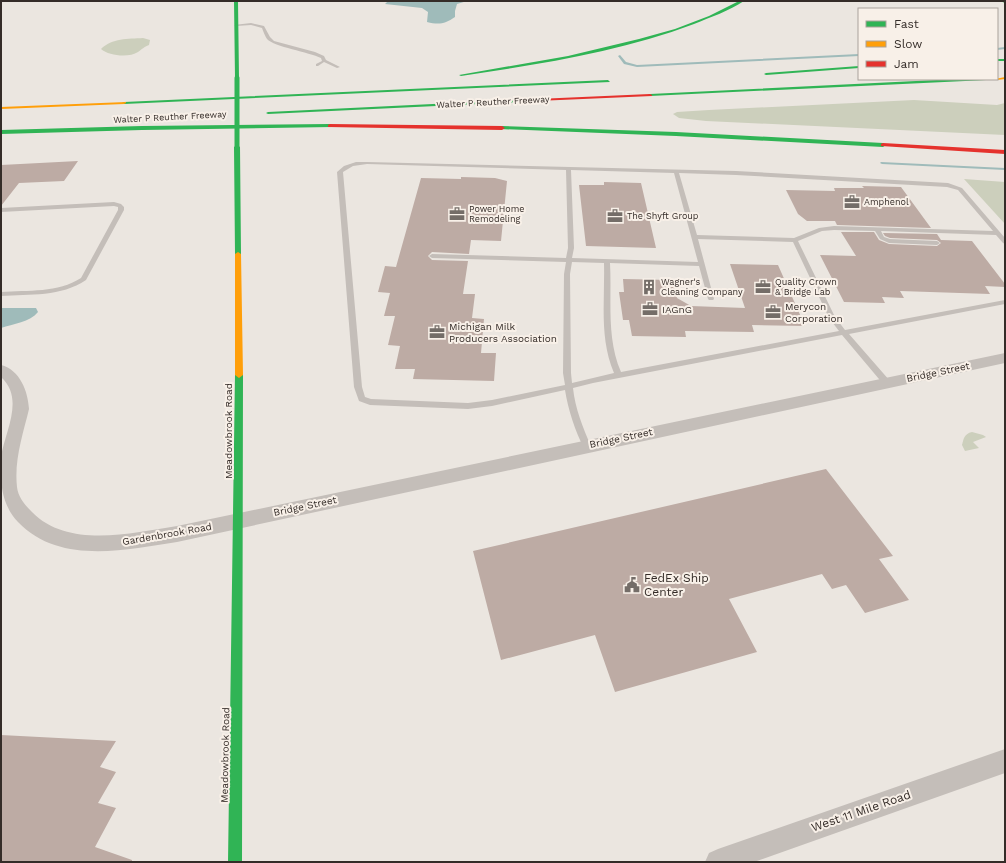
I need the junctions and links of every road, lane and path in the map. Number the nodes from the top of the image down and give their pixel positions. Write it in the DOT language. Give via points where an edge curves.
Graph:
graph roads {
  1 [pos="236,1"];
  2 [pos="742,1"];
  3 [pos="1002,1"];
  4 [pos="1005,2"];
  5 [pos="236,25"];
  6 [pos="324,60"];
  7 [pos="317,65"];
  8 [pos="338,67"];
  9 [pos="858,67"];
  10 [pos="858,72"];
  11 [pos="781,73"];
  12 [pos="757,74"];
  13 [pos="452,76"];
  14 [pos="621,80"];
  15 [pos="965,80"];
  16 [pos="408,81"];
  17 [pos="230,97"];
  18 [pos="1,108"];
  19 [pos="261,113"];
  20 [pos="229,114"];
  21 [pos="245,114"];
  22 [pos="141,119"];
  23 [pos="1,125"];
  24 [pos="1,132"];
  25 [pos="1005,152"];
  26 [pos="568,168"];
  27 [pos="676,171"];
  28 [pos="1,210"];
  29 [pos="877,229"];
  30 [pos="997,233"];
  31 [pos="694,237"];
  32 [pos="795,240"];
  33 [pos="1005,242"];
  34 [pos="937,243"];
  35 [pos="432,256"];
  36 [pos="569,260"];
  37 [pos="607,261"];
  38 [pos="702,264"];
  39 [pos="1,294"];
  40 [pos="711,299"];
  41 [pos="1005,302"];
  42 [pos="843,333"];
  43 [pos="1005,358"];
  44 [pos="1,370"];
  45 [pos="618,375"];
  46 [pos="887,382"];
  47 [pos="568,386"];
  48 [pos="586,446"];
  49 [pos="238,520"];
  50 [pos="1005,761"];
  51 [pos="235,862"];
  52 [pos="718,862"];
  1 -- 5 [label="main road, Meadowbrook Road"];
  2 -- 13 [label="main road" via="690,24 613,47 520,66"];
  3 -- 4 [label="main road"];
  5 -- 6 [label="lane" via="251,24 263,27 273,42 314,53"];
  5 -- 49 [label="main road, Meadowbrook Road, bridge"];
  6 -- 7 [label="lane"];
  6 -- 8 [label="lane"];
  9 -- 11 [label="main road"];
  10 -- 11 [label="main road"];
  11 -- 12 [label="main road"];
  14 -- 17 [label="main road"];
  15 -- 19 [label="main road, Walter P Reuther Freeway"];
  16 -- 17 [label="main road"];
  17 -- 18 [label="main road"];
  20 -- 21 [label="main road, Walter P Reuther Freeway"];
  22 -- 23 [label="main road, Walter P Reuther Freeway"];
  24 -- 25 [label="main road" via="223,126 468,128 667,134"];
  26 -- 27 [label="lane"];
  26 -- 36 [label="lane" via="571,248"];
  26 -- 47 [label="lane" via="362,163 347,166 340,172 358,387 362,399 379,403 468,406"];
  27 -- 30 [label="lane" via="953,186 960,189"];
  27 -- 31 [label="lane"];
  28 -- 39 [label="lane" via="114,204 121,207 84,279 79,283 64,289"];
  29 -- 30 [label="lane"];
  29 -- 32 [label="lane" via="821,229"];
  29 -- 34 [label="lane" via="882,238 889,241"];
  30 -- 33 [label="lane"];
  31 -- 32 [label="lane"];
  31 -- 38 [label="lane"];
  32 -- 42 [label="lane" via="832,318"];
  35 -- 36 [label="lane"];
  36 -- 37 [label="lane"];
  36 -- 47 [label="lane" via="566,298"];
  37 -- 38 [label="lane"];
  37 -- 45 [label="lane" via="606,300 610,358"];
  38 -- 40 [label="lane"];
  41 -- 42 [label="lane"];
  42 -- 45 [label="lane"];
  42 -- 46 [label="lane"];
  43 -- 46 [label="street, Bridge Street"];
  44 -- 49 [label="street, Gardenbrook Road" via="19,387 21,399 8,470 8,488 13,502 25,519 45,533 75,542 114,543 177,534"];
  45 -- 47 [label="lane"];
  46 -- 48 [label="street, Bridge Street"];
  47 -- 48 [label="lane"];
  48 -- 49 [label="street, Bridge Street"];
  49 -- 51 [label="main road, Meadowbrook Road"];
  50 -- 52 [label="street, West 11 Mile Road"];
}
